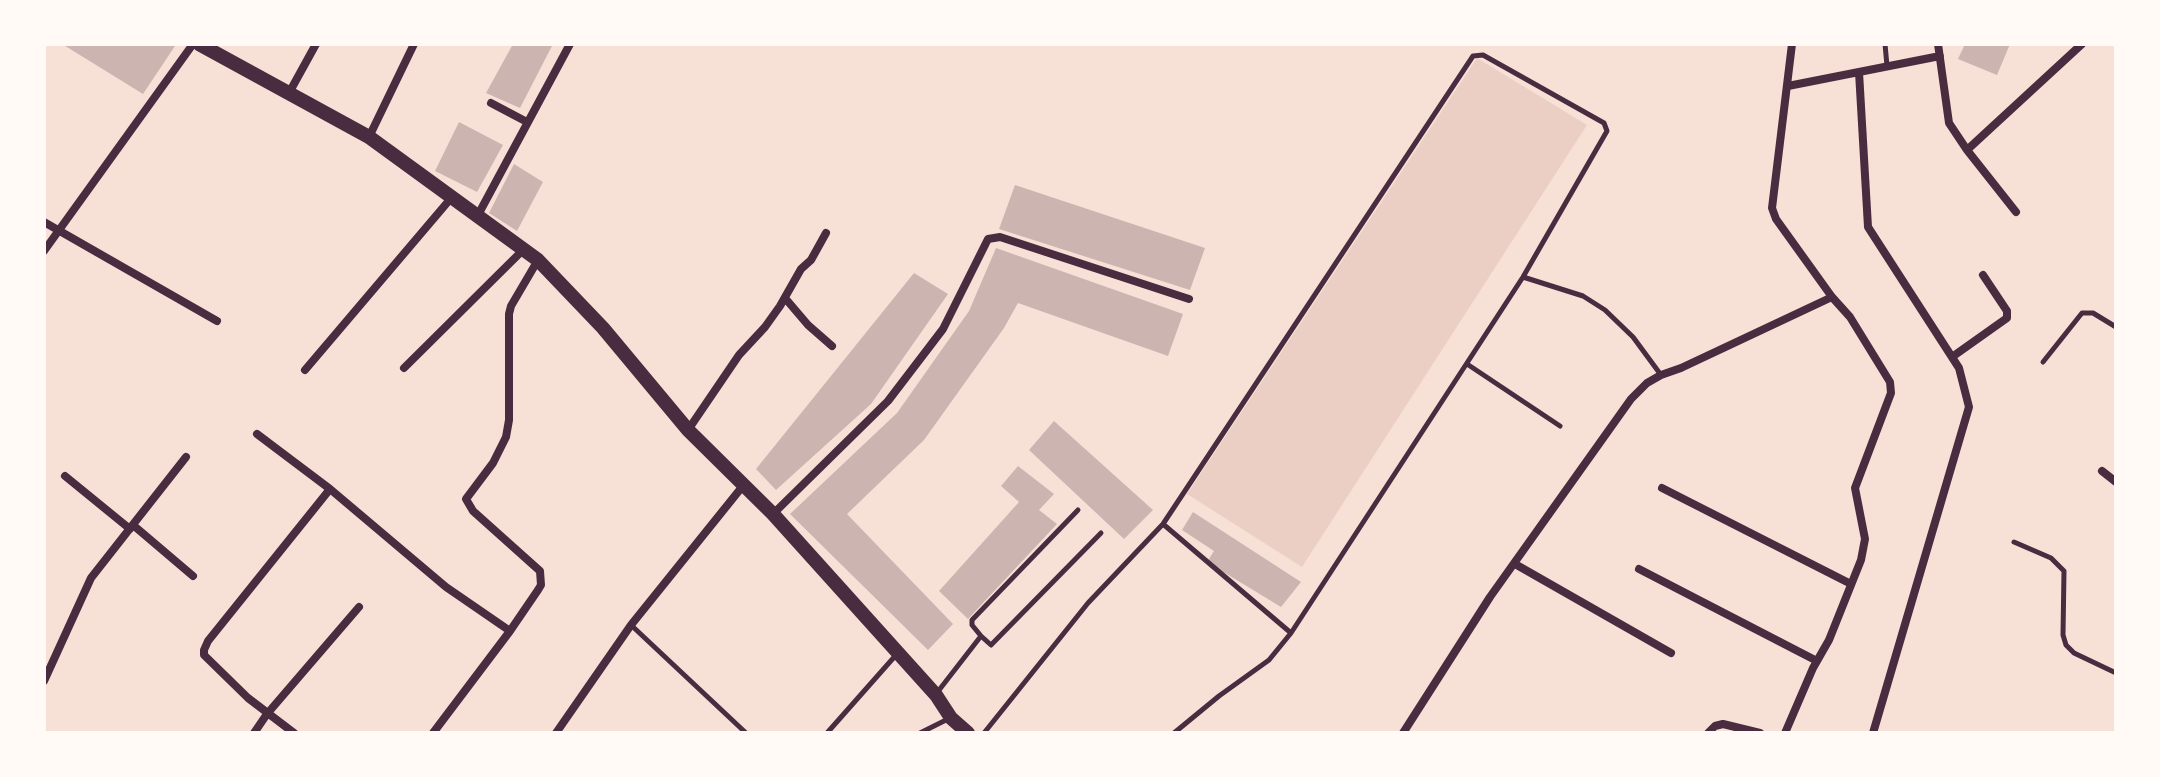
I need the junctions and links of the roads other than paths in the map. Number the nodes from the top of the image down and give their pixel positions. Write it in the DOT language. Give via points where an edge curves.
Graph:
graph roads {
  1 [pos="193,44"];
  2 [pos="199,44"];
  3 [pos="316,44"];
  4 [pos="414,44"];
  5 [pos="570,44"];
  6 [pos="1792,44"];
  7 [pos="1885,44"];
  8 [pos="1938,44"];
  9 [pos="2082,44"];
  10 [pos="1940,56"];
  11 [pos="1887,67"];
  12 [pos="1859,72"];
  13 [pos="1788,86"];
  14 [pos="289,93"];
  15 [pos="491,103"];
  16 [pos="527,122"];
  17 [pos="369,137"];
  18 [pos="1967,150"];
  19 [pos="452,197"];
  20 [pos="2016,212"];
  21 [pos="478,215"];
  22 [pos="44,222"];
  23 [pos="60,229"];
  24 [pos="826,233"];
  25 [pos="524,249"];
  26 [pos="44,251"];
  27 [pos="538,260"];
  28 [pos="1983,275"];
  29 [pos="1523,277"];
  30 [pos="1832,297"];
  31 [pos="785,298"];
  32 [pos="1189,299"];
  33 [pos="217,321"];
  34 [pos="2116,327"];
  35 [pos="832,346"];
  36 [pos="1952,357"];
  37 [pos="2043,362"];
  38 [pos="1467,364"];
  39 [pos="404,368"];
  40 [pos="305,370"];
  41 [pos="1661,375"];
  42 [pos="1560,426"];
  43 [pos="688,430"];
  44 [pos="257,434"];
  45 [pos="186,457"];
  46 [pos="2102,471"];
  47 [pos="65,476"];
  48 [pos="2116,482"];
  49 [pos="742,487"];
  50 [pos="1662,488"];
  51 [pos="330,489"];
  52 [pos="1078,510"];
  53 [pos="773,514"];
  54 [pos="1163,524"];
  55 [pos="131,527"];
  56 [pos="1101,533"];
  57 [pos="2014,542"];
  58 [pos="1515,564"];
  59 [pos="1639,569"];
  60 [pos="193,576"];
  61 [pos="1851,584"];
  62 [pos="359,607"];
  63 [pos="631,625"];
  64 [pos="510,631"];
  65 [pos="1291,633"];
  66 [pos="981,636"];
  67 [pos="1671,653"];
  68 [pos="897,654"];
  69 [pos="1817,661"];
  70 [pos="2116,673"];
  71 [pos="44,681"];
  72 [pos="936,695"];
  73 [pos="267,714"];
  74 [pos="951,718"];
  75 [pos="254,733"];
  76 [pos="294,733"];
  77 [pos="433,733"];
  78 [pos="556,733"];
  79 [pos="746,733"];
  80 [pos="827,733"];
  81 [pos="920,733"];
  82 [pos="968,733"];
  83 [pos="984,733"];
  84 [pos="1174,733"];
  85 [pos="1403,733"];
  86 [pos="1708,733"];
  87 [pos="1760,733"];
  88 [pos="1785,733"];
  89 [pos="1873,733"];
  1 -- 23 [label="street"];
  2 -- 14 [label="street"];
  3 -- 14 [label="street"];
  4 -- 17 [label="street"];
  5 -- 16 [label="street"];
  6 -- 13 [label="street"];
  7 -- 11 [label="lane"];
  8 -- 10 [label="street"];
  9 -- 18 [label="street"];
  10 -- 11 [label="street"];
  10 -- 18 [label="street" via="1949,123"];
  11 -- 12 [label="street"];
  12 -- 13 [label="street"];
  12 -- 36 [label="street" via="1868,227"];
  13 -- 30 [label="street" via="1772,208"];
  14 -- 17 [label="street"];
  15 -- 16 [label="street"];
  16 -- 21 [label="street"];
  17 -- 19 [label="street"];
  18 -- 20 [label="street"];
  19 -- 21 [label="street"];
  19 -- 40 [label="street"];
  21 -- 25 [label="street"];
  22 -- 23 [label="street"];
  23 -- 26 [label="street"];
  23 -- 33 [label="street"];
  24 -- 31 [label="street"];
  25 -- 27 [label="street"];
  25 -- 39 [label="street"];
  27 -- 43 [label="street"];
  27 -- 64 [label="street" via="511,306 506,437 466,499 540,571 541,585"];
  28 -- 36 [label="street" via="2007,318"];
  29 -- 38 [label="lane"];
  29 -- 41 [label="lane" via="1583,296 1605,310"];
  29 -- 54 [label="lane" via="1607,128 1477,54"];
  30 -- 41 [label="street"];
  30 -- 61 [label="street" via="1890,382 1891,393 1855,488 1865,539"];
  31 -- 35 [label="street"];
  31 -- 43 [label="street"];
  32 -- 53 [label="street" via="1000,237 988,239 943,329 888,401"];
  34 -- 37 [label="lane" via="2093,313 2082,313"];
  36 -- 89 [label="street" via="1969,407"];
  38 -- 42 [label="lane"];
  38 -- 65 [label="lane"];
  41 -- 58 [label="street" via="1631,399"];
  43 -- 49 [label="street"];
  44 -- 51 [label="street"];
  45 -- 55 [label="street"];
  46 -- 48 [label="street"];
  47 -- 55 [label="street"];
  49 -- 53 [label="street"];
  49 -- 63 [label="street"];
  50 -- 61 [label="street"];
  51 -- 64 [label="street" via="446,587"];
  51 -- 73 [label="street" via="204,650"];
  52 -- 66 [label="lane" via="972,620"];
  53 -- 68 [label="street"];
  54 -- 65 [label="lane"];
  54 -- 83 [label="lane" via="1088,603"];
  55 -- 60 [label="street"];
  55 -- 71 [label="street" via="91,578"];
  56 -- 66 [label="lane" via="991,645"];
  57 -- 70 [label="lane" via="2051,558 2064,571 2066,645"];
  58 -- 67 [label="street"];
  58 -- 85 [label="street"];
  59 -- 69 [label="street"];
  61 -- 69 [label="street"];
  62 -- 73 [label="street"];
  63 -- 78 [label="street"];
  63 -- 79 [label="lane"];
  64 -- 77 [label="street"];
  65 -- 84 [label="lane" via="1269,660"];
  66 -- 72 [label="lane"];
  68 -- 72 [label="street"];
  68 -- 80 [label="lane"];
  69 -- 88 [label="street"];
  72 -- 74 [label="street"];
  73 -- 75 [label="street"];
  73 -- 76 [label="street"];
  74 -- 81 [label="lane"];
  74 -- 82 [label="street"];
  86 -- 87 [label="street" via="1723,724"];
}
